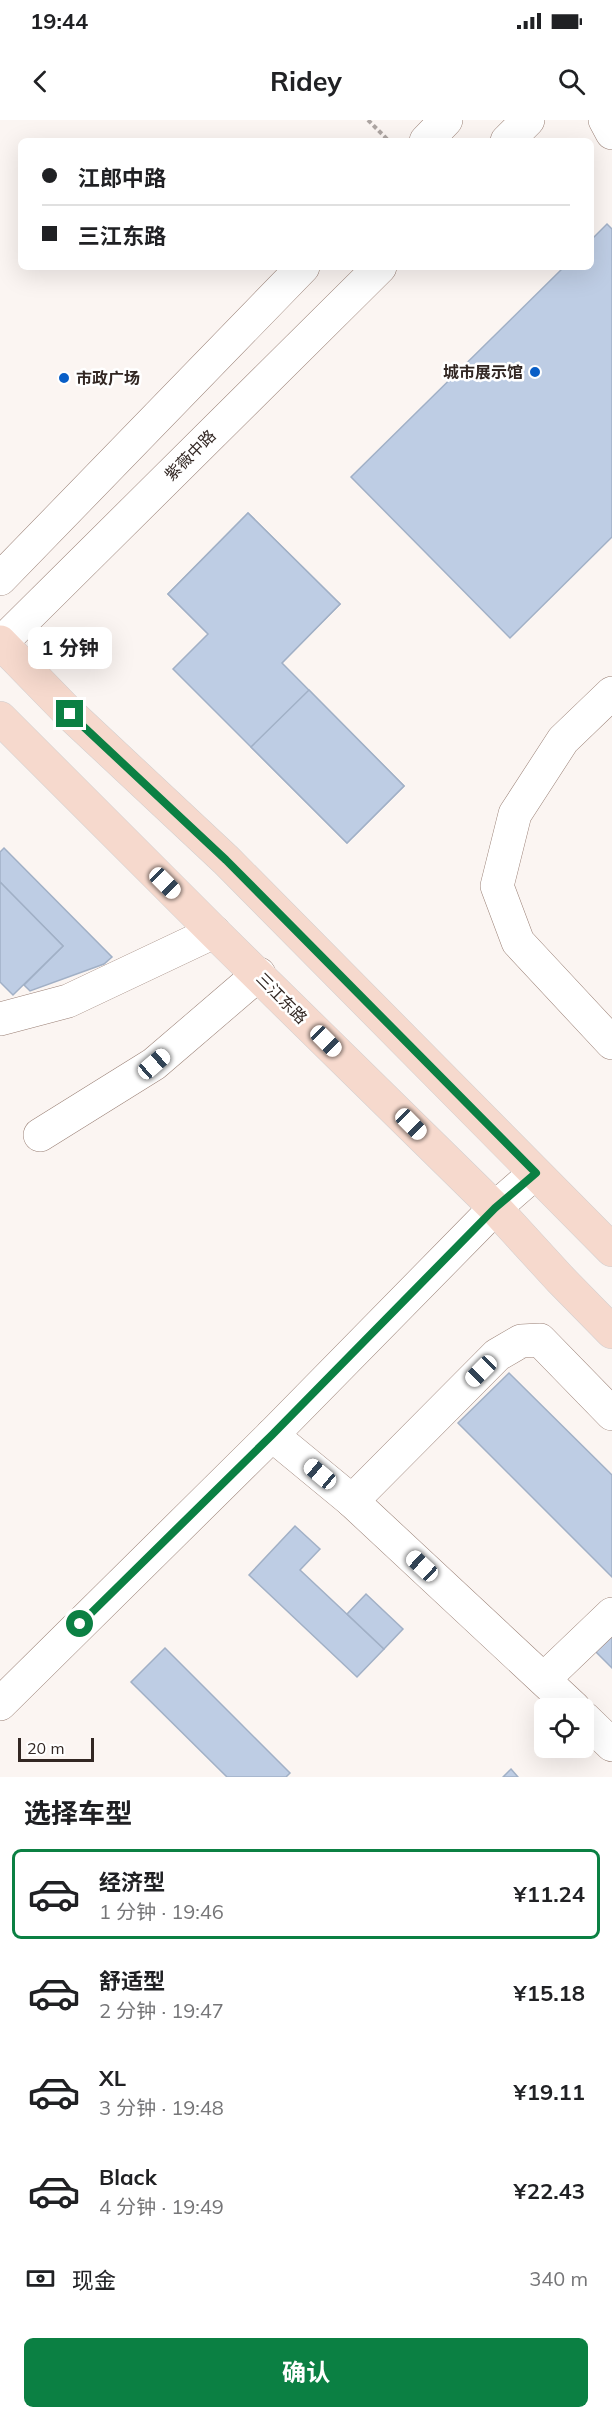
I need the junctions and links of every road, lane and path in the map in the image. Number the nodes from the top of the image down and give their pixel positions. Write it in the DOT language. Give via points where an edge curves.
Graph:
graph roads {
  1 [pos="368,120"];
  2 [pos="446,120"];
  3 [pos="528,120"];
  4 [pos="605,120"];
  5 [pos="612,133"];
  6 [pos="386,138"];
  7 [pos="429,138"];
  8 [pos="510,138"];
  9 [pos="300,270"];
  10 [pos="377,270"];
  11 [pos="0,579"];
  12 [pos="0,643"];
  13 [pos="612,693"];
  14 [pos="0,718"];
  15 [pos="214,932"];
  16 [pos="259,974"];
  17 [pos="0,1019"];
  18 [pos="612,1043"];
  19 [pos="40,1135"];
  20 [pos="536,1173"];
  21 [pos="495,1208"];
  22 [pos="612,1250"];
  23 [pos="612,1332"];
  24 [pos="612,1414"];
  25 [pos="272,1435"];
  26 [pos="352,1501"];
  27 [pos="612,1614"];
  28 [pos="544,1679"];
  29 [pos="564,1698"];
  30 [pos="0,1704"];
  31 [pos="594,1728"];
  32 [pos="612,1745"];
  1 -- 6 [label="path"];
  2 -- 7 [label="street"];
  3 -- 8 [label="street"];
  4 -- 5 [label="street"];
  9 -- 11 [label="street"];
  10 -- 12 [label="street, 紫薇中路"];
  12 -- 20 [label="main road" via="226,860"];
  13 -- 18 [label="street" via="563,740 515,814 497,886 518,942"];
  14 -- 15 [label="main road, 三江东路"];
  15 -- 16 [label="main road, 三江东路"];
  15 -- 17 [label="street" via="68,1001"];
  16 -- 19 [label="street" via="154,1064"];
  16 -- 21 [label="main road, 三江东路"];
  20 -- 21 [label="street"];
  20 -- 22 [label="main road"];
  21 -- 23 [label="main road, 三江东路"];
  21 -- 25 [label="street"];
  24 -- 26 [label="street" via="540,1340 521,1341 497,1355"];
  25 -- 26 [label="street"];
  25 -- 30 [label="street"];
  26 -- 28 [label="street"];
  27 -- 28 [label="street"];
  28 -- 29 [label="street"];
  31 -- 32 [label="street"];
}
